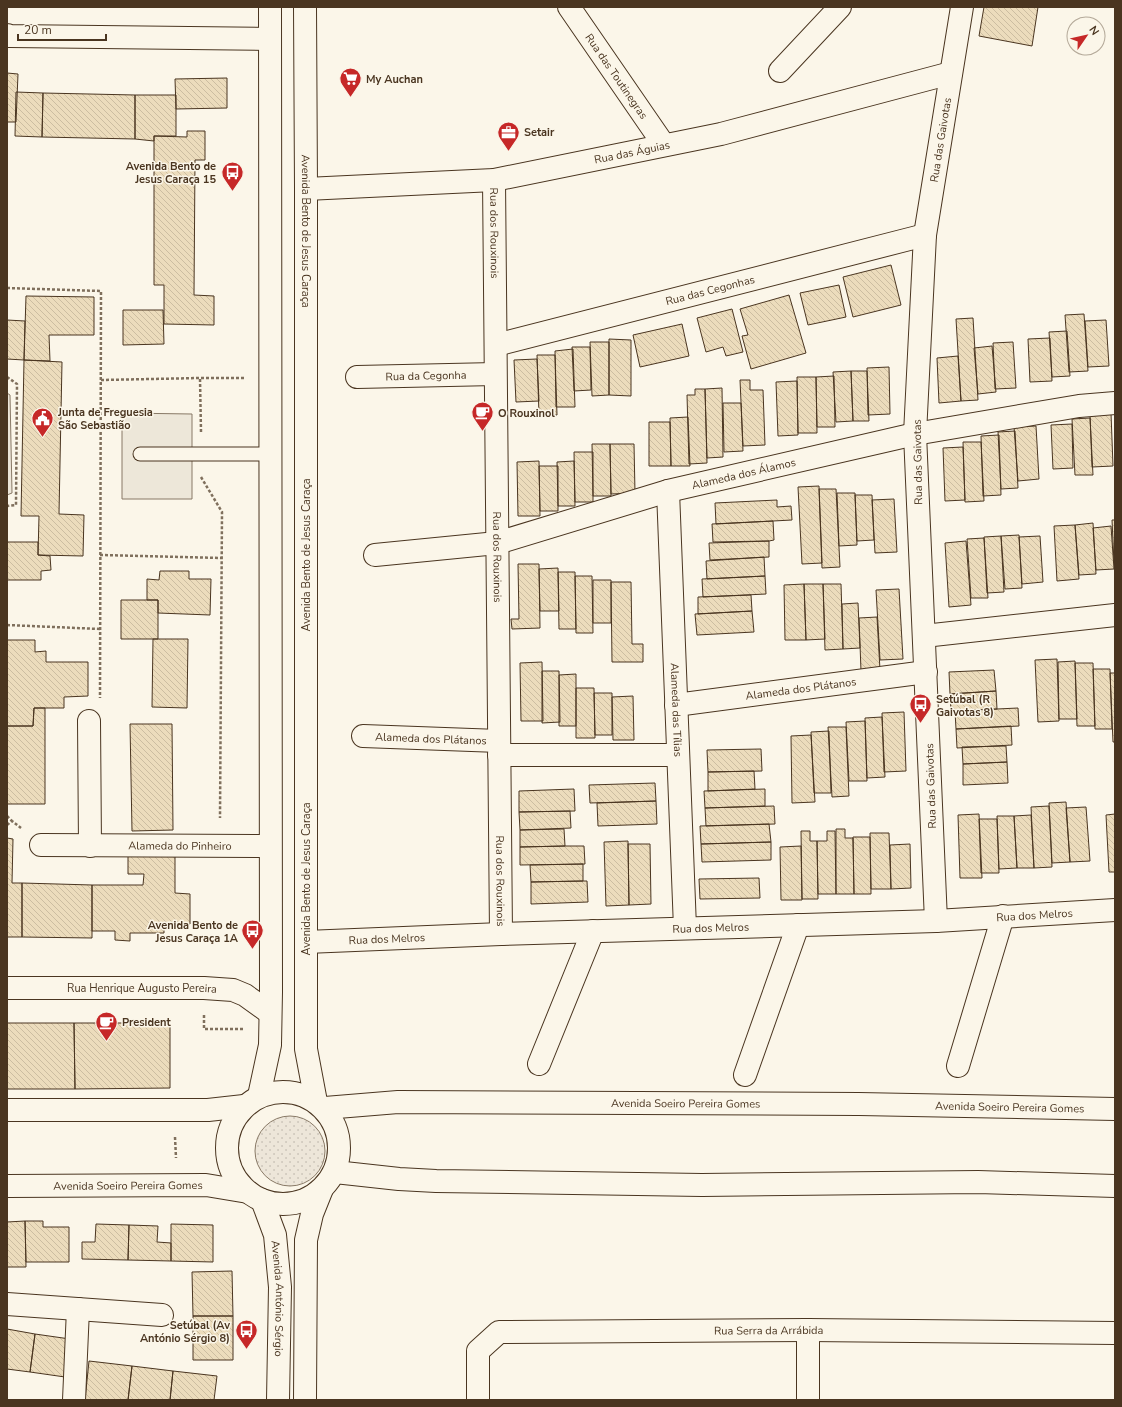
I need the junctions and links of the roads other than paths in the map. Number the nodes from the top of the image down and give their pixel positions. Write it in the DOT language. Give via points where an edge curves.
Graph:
graph roads {
  1 [pos="270,7"];
  2 [pos="305,7"];
  3 [pos="569,7"];
  4 [pos="840,7"];
  5 [pos="962,7"];
  6 [pos="7,35"];
  7 [pos="270,38"];
  8 [pos="780,71"];
  9 [pos="951,73"];
  10 [pos="664,145"];
  11 [pos="494,180"];
  12 [pos="306,189"];
  13 [pos="925,235"];
  14 [pos="496,345"];
  15 [pos="495,374"];
  16 [pos="357,377"];
  17 [pos="1115,403"];
  18 [pos="915,434"];
  19 [pos="140,454"];
  20 [pos="270,454"];
  21 [pos="668,491"];
  22 [pos="497,544"];
  23 [pos="375,555"];
  24 [pos="1115,615"];
  25 [pos="924,636"];
  26 [pos="926,672"];
  27 [pos="676,705"];
  28 [pos="89,721"];
  29 [pos="363,736"];
  30 [pos="499,748"];
  31 [pos="678,755"];
  32 [pos="41,845"];
  33 [pos="90,846"];
  34 [pos="270,846"];
  35 [pos="1115,910"];
  36 [pos="1003,916"];
  37 [pos="936,921"];
  38 [pos="798,925"];
  39 [pos="685,928"];
  40 [pos="593,931"];
  41 [pos="501,934"];
  42 [pos="306,942"];
  43 [pos="7,988"];
  44 [pos="270,1013"];
  45 [pos="539,1064"];
  46 [pos="958,1066"];
  47 [pos="745,1075"];
  48 [pos="252,1101"];
  49 [pos="320,1105"];
  50 [pos="1115,1109"];
  51 [pos="7,1110"];
  52 [pos="329,1180"];
  53 [pos="7,1186"];
  54 [pos="1115,1186"];
  55 [pos="255,1196"];
  56 [pos="7,1304"];
  57 [pos="78,1309"];
  58 [pos="162,1315"];
  59 [pos="808,1330"];
  60 [pos="1115,1333"];
  61 [pos="74,1400"];
  62 [pos="278,1400"];
  63 [pos="305,1400"];
  64 [pos="478,1400"];
  65 [pos="808,1400"];
  1 -- 7 [label="street"];
  2 -- 12 [label="street, Avenida Bento de Jesus Caraça"];
  3 -- 10 [label="street, Rua das Toutinegras"];
  4 -- 8 [label="street"];
  5 -- 9 [label="street, Rua das Gaivotas"];
  6 -- 7 [label="street"];
  7 -- 20 [label="street"];
  9 -- 10 [label="street, Rua das Águias" via="721,134"];
  9 -- 13 [label="street, Rua das Gaivotas"];
  10 -- 11 [label="street, Rua das Águias"];
  11 -- 12 [label="street, Rua das Águias"];
  11 -- 14 [label="street, Rua dos Rouxinois"];
  12 -- 42 [label="street, Avenida Bento de Jesus Caraça"];
  13 -- 14 [label="street, Rua das Cegonhas"];
  13 -- 18 [label="street, Rua das Gaivotas"];
  14 -- 15 [label="street, Rua dos Rouxinois"];
  15 -- 16 [label="street, Rua da Cegonha"];
  15 -- 22 [label="street, Rua dos Rouxinois"];
  17 -- 18 [label="street, Alameda dos Álamos" via="1079,406"];
  18 -- 21 [label="street, Alameda dos Álamos"];
  18 -- 25 [label="street, Rua das Gaivotas"];
  19 -- 20 [label="lane"];
  20 -- 34 [label="street"];
  21 -- 22 [label="street, Alameda dos Álamos"];
  21 -- 27 [label="street, Alameda das Tílias"];
  22 -- 23 [label="street, Alameda dos Álamos"];
  22 -- 30 [label="street, Rua dos Rouxinois"];
  24 -- 25 [label="street"];
  25 -- 26 [label="street, Rua das Gaivotas"];
  26 -- 27 [label="street, Alameda dos Plátanos"];
  26 -- 37 [label="street, Rua das Gaivotas"];
  27 -- 31 [label="street, Alameda das Tílias"];
  28 -- 33 [label="street"];
  29 -- 30 [label="street, Alameda dos Plátanos"];
  30 -- 31 [label="street, Alameda dos Plátanos"];
  30 -- 41 [label="street, Rua dos Rouxinois"];
  31 -- 39 [label="street, Alameda das Tílias"];
  32 -- 33 [label="street, Alameda do Pinheiro"];
  33 -- 34 [label="street, Alameda do Pinheiro"];
  34 -- 44 [label="street"];
  35 -- 36 [label="street, Rua dos Melros"];
  36 -- 37 [label="street, Rua dos Melros"];
  36 -- 46 [label="street"];
  37 -- 38 [label="street, Rua dos Melros"];
  38 -- 39 [label="street, Rua dos Melros"];
  38 -- 47 [label="street"];
  39 -- 40 [label="street, Rua dos Melros"];
  40 -- 41 [label="street, Rua dos Melros"];
  40 -- 45 [label="street"];
  41 -- 42 [label="street, Rua dos Melros"];
  42 -- 49 [label="street, Avenida Bento de Jesus Caraça" via="306,1049"];
  43 -- 44 [label="street, Rua Henrique Augusto Pereira" via="234,990"];
  44 -- 48 [label="street" via="270,1045"];
  48 -- 49 [label="street" via="278,1091 298,1093"];
  48 -- 51 [label="street" via="208,1110"];
  48 -- 55 [label="street" via="233,1122 227,1140 228,1159 235,1177"];
  49 -- 50 [label="street, Avenida Soeiro Pereira Gomes" via="406,1102 859,1104"];
  49 -- 52 [label="street" via="333,1120 339,1137 340,1155"];
  52 -- 54 [label="street" via="352,1173 436,1181 702,1185 978,1182"];
  52 -- 55 [label="street, Avenida Soeiro Pereira Gomes" via="304,1201 283,1205"];
  52 -- 63 [label="street" via="312,1214 306,1240"];
  53 -- 55 [label="street, Avenida Soeiro Pereira Gomes" via="206,1185"];
  55 -- 62 [label="street, Avenida António Sérgio" via="275,1235 280,1287"];
  56 -- 57 [label="street"];
  57 -- 58 [label="street"];
  57 -- 61 [label="street"];
  59 -- 60 [label="street, Rua Serra da Arrábida"];
  59 -- 64 [label="street, Rua Serra da Arrábida" via="499,1332 478,1351"];
  59 -- 65 [label="street"];
}
